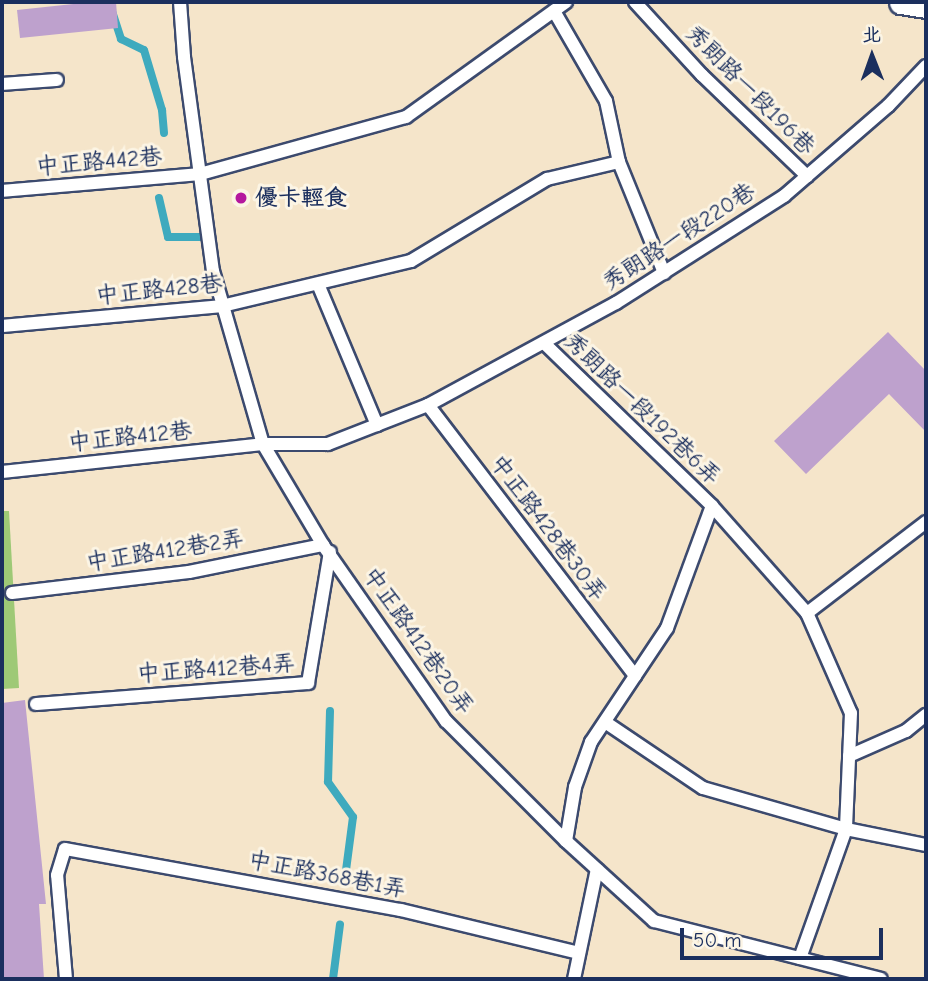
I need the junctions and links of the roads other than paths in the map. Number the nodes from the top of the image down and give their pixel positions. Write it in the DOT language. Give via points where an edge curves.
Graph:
graph roads {
  1 [pos="180,2"];
  2 [pos="566,2"];
  3 [pos="635,2"];
  4 [pos="901,2"];
  5 [pos="926,6"];
  6 [pos="554,11"];
  7 [pos="926,66"];
  8 [pos="57,80"];
  9 [pos="2,84"];
  10 [pos="619,162"];
  11 [pos="200,174"];
  12 [pos="807,176"];
  13 [pos="2,191"];
  14 [pos="664,273"];
  15 [pos="318,284"];
  16 [pos="222,306"];
  17 [pos="2,326"];
  18 [pos="544,343"];
  19 [pos="428,405"];
  20 [pos="377,425"];
  21 [pos="263,444"];
  22 [pos="2,472"];
  23 [pos="712,506"];
  24 [pos="926,523"];
  25 [pos="327,548"];
  26 [pos="12,593"];
  27 [pos="807,613"];
  28 [pos="635,676"];
  29 [pos="36,704"];
  30 [pos="926,715"];
  31 [pos="605,722"];
  32 [pos="849,756"];
  33 [pos="846,829"];
  34 [pos="566,841"];
  35 [pos="926,845"];
  36 [pos="597,869"];
  37 [pos="579,953"];
  38 [pos="800,958"];
  39 [pos="66,979"];
  40 [pos="574,979"];
  41 [pos="881,979"];
  1 -- 11 [label="lane, 中正路412巷20弄"];
  2 -- 6 [label="lane, 中正路442巷"];
  3 -- 12 [label="lane, 秀朗路一段196巷" via="702,75"];
  4 -- 5 [label="street"];
  6 -- 10 [label="lane" via="606,101"];
  6 -- 11 [label="lane, 中正路442巷" via="406,117"];
  7 -- 12 [label="lane, 秀朗路一段220巷" via="888,106"];
  8 -- 9 [label="lane"];
  10 -- 14 [label="lane"];
  10 -- 15 [label="lane, 中正路428巷" via="547,179 411,261"];
  11 -- 13 [label="lane, 中正路442巷"];
  11 -- 16 [label="lane, 中正路412巷20弄"];
  12 -- 14 [label="lane, 秀朗路一段220巷" via="784,196"];
  14 -- 18 [label="lane, 秀朗路一段220巷"];
  15 -- 16 [label="lane, 中正路428巷"];
  15 -- 20 [label="lane"];
  16 -- 17 [label="lane, 中正路428巷"];
  16 -- 21 [label="lane, 中正路412巷20弄"];
  18 -- 19 [label="lane, 秀朗路一段220巷"];
  18 -- 23 [label="lane, 秀朗路一段192巷6弄"];
  19 -- 20 [label="lane, 秀朗路一段220巷"];
  19 -- 28 [label="lane, 中正路428巷30弄"];
  20 -- 21 [label="lane, 中正路412巷" via="328,443"];
  21 -- 22 [label="lane, 中正路412巷"];
  21 -- 25 [label="lane, 中正路412巷20弄"];
  23 -- 27 [label="lane, 秀朗路一段192巷6弄"];
  23 -- 28 [label="lane" via="667,628"];
  24 -- 27 [label="lane"];
  25 -- 26 [label="lane, 中正路412巷2弄" via="189,572"];
  25 -- 29 [label="lane, 中正路412巷4弄" via="307,683"];
  25 -- 34 [label="lane, 中正路412巷20弄" via="446,721"];
  27 -- 32 [label="lane, 秀朗路一段192巷6弄" via="851,713"];
  28 -- 31 [label="lane"];
  30 -- 32 [label="lane" via="906,731"];
  31 -- 33 [label="lane" via="704,788"];
  31 -- 34 [label="lane" via="575,787"];
  32 -- 33 [label="lane, 秀朗路一段192巷6弄"];
  33 -- 35 [label="lane"];
  33 -- 38 [label="lane, 秀朗路一段192巷6弄"];
  34 -- 36 [label="lane"];
  36 -- 37 [label="lane"];
  36 -- 38 [label="lane" via="654,921"];
  37 -- 39 [label="lane, 中正路368巷1弄" via="401,910 65,849 57,875"];
  37 -- 40 [label="lane"];
  38 -- 41 [label="lane"];
}
